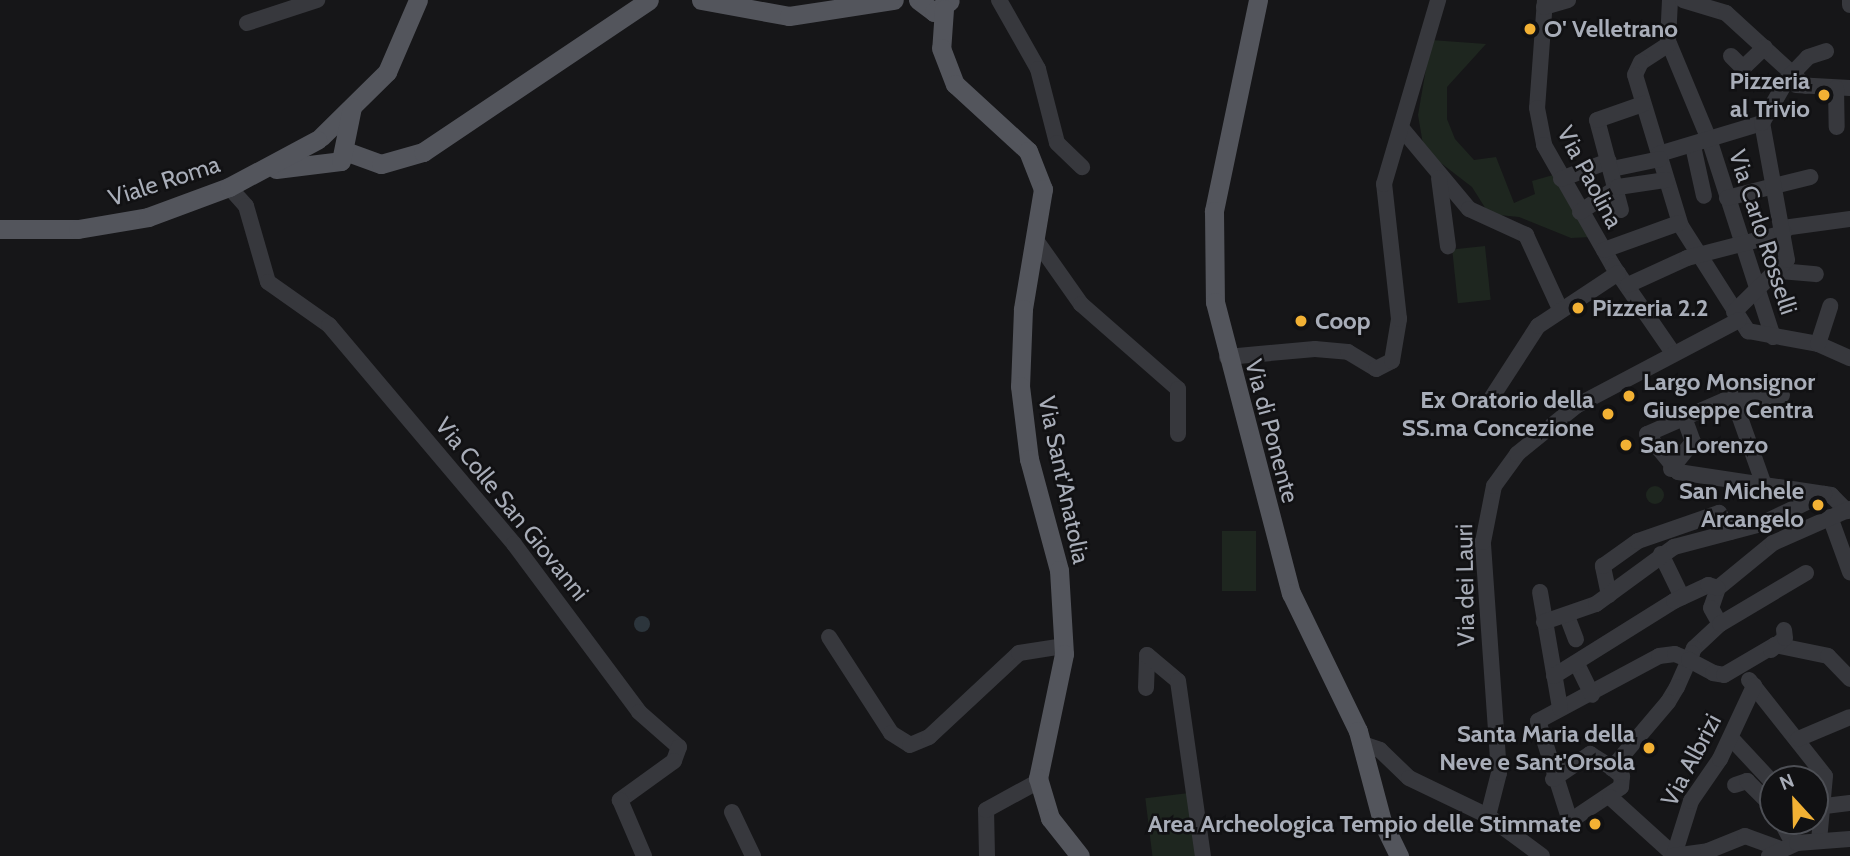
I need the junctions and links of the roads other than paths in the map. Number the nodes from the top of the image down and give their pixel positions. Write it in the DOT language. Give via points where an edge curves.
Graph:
graph roads {
  1 [pos="317,0"];
  2 [pos="418,0"];
  3 [pos="649,0"];
  4 [pos="701,0"];
  5 [pos="894,0"];
  6 [pos="999,0"];
  7 [pos="1258,0"];
  8 [pos="1438,0"];
  9 [pos="1567,0"];
  10 [pos="1670,0"];
  11 [pos="1683,0"];
  12 [pos="1544,3"];
  13 [pos="927,4"];
  14 [pos="1719,4"];
  15 [pos="632,5"];
  16 [pos="247,23"];
  17 [pos="1669,44"];
  18 [pos="1765,47"];
  19 [pos="1826,51"];
  20 [pos="1731,56"];
  21 [pos="1788,78"];
  22 [pos="1843,88"];
  23 [pos="1643,104"];
  24 [pos="353,106"];
  25 [pos="1762,123"];
  26 [pos="1838,127"];
  27 [pos="1401,135"];
  28 [pos="319,139"];
  29 [pos="1710,142"];
  30 [pos="1693,146"];
  31 [pos="345,149"];
  32 [pos="1659,157"];
  33 [pos="381,164"];
  34 [pos="325,165"];
  35 [pos="1611,165"];
  36 [pos="1082,167"];
  37 [pos="256,174"];
  38 [pos="1810,177"];
  39 [pos="1439,178"];
  40 [pos="1561,179"];
  41 [pos="1666,180"];
  42 [pos="1774,182"];
  43 [pos="229,187"];
  44 [pos="1618,187"];
  45 [pos="1704,196"];
  46 [pos="1727,198"];
  47 [pos="1621,210"];
  48 [pos="1580,212"];
  49 [pos="1850,219"];
  50 [pos="1679,223"];
  51 [pos="0,229"];
  52 [pos="1783,231"];
  53 [pos="1038,243"];
  54 [pos="1448,246"];
  55 [pos="1742,246"];
  56 [pos="1604,250"];
  57 [pos="1701,255"];
  58 [pos="1780,271"];
  59 [pos="1816,274"];
  60 [pos="1623,279"];
  61 [pos="1756,292"];
  62 [pos="1830,306"];
  63 [pos="1560,309"];
  64 [pos="1737,316"];
  65 [pos="1773,337"];
  66 [pos="1818,344"];
  67 [pos="1848,353"];
  68 [pos="1670,355"];
  69 [pos="1227,357"];
  70 [pos="1782,395"];
  71 [pos="1492,397"];
  72 [pos="1733,398"];
  73 [pos="1684,417"];
  74 [pos="1178,434"];
  75 [pos="1671,469"];
  76 [pos="1764,485"];
  77 [pos="1824,494"];
  78 [pos="1848,510"];
  79 [pos="1830,517"];
  80 [pos="1730,532"];
  81 [pos="1661,554"];
  82 [pos="1850,572"];
  83 [pos="1806,573"];
  84 [pos="1718,587"];
  85 [pos="1540,592"];
  86 [pos="1609,595"];
  87 [pos="1682,597"];
  88 [pos="1567,617"];
  89 [pos="1544,622"];
  90 [pos="1720,624"];
  91 [pos="1784,630"];
  92 [pos="829,637"];
  93 [pos="1576,639"];
  94 [pos="1775,645"];
  95 [pos="1064,646"];
  96 [pos="1689,660"];
  97 [pos="1578,666"];
  98 [pos="1554,676"];
  99 [pos="1850,679"];
  100 [pos="1754,685"];
  101 [pos="1146,688"];
  102 [pos="1592,695"];
  103 [pos="1560,708"];
  104 [pos="1850,718"];
  105 [pos="1731,738"];
  106 [pos="1798,739"];
  107 [pos="1363,744"];
  108 [pos="1817,765"];
  109 [pos="1612,768"];
  110 [pos="1759,768"];
  111 [pos="1553,779"];
  112 [pos="1039,781"];
  113 [pos="1735,785"];
  114 [pos="1759,792"];
  115 [pos="1604,802"];
  116 [pos="1850,803"];
  117 [pos="1829,806"];
  118 [pos="732,812"];
  119 [pos="1488,816"];
  120 [pos="1820,835"];
  121 [pos="1850,839"];
  122 [pos="1819,841"];
  123 [pos="1789,850"];
  124 [pos="1706,854"];
  125 [pos="644,856"];
  126 [pos="753,856"];
  127 [pos="987,856"];
  128 [pos="1080,856"];
  129 [pos="1203,856"];
  130 [pos="1399,856"];
  131 [pos="1542,856"];
  132 [pos="1674,856"];
  1 -- 16 [label="street"];
  2 -- 24 [label="main road, Viale Roma" via="397,55"];
  3 -- 15 [label="main road, Viale Roma"];
  4 -- 5 [label="main road" via="789,16"];
  6 -- 36 [label="street" via="1038,69 1056,143"];
  7 -- 69 [label="main road, Via di Ponente" via="1213,221 1214,297"];
  8 -- 27 [label="street"];
  9 -- 12 [label="street"];
  10 -- 17 [label="street"];
  11 -- 14 [label="street"];
  12 -- 40 [label="street, Via Paolina" via="1538,119"];
  13 -- 53 [label="main road, Via Sant'Anatolia" via="965,98 1028,151 1037,167 1044,195"];
  14 -- 18 [label="street"];
  15 -- 33 [label="main road, Viale Roma" via="589,46 442,141"];
  17 -- 23 [label="street" via="1636,68"];
  17 -- 29 [label="street, Via Carlo Rosselli"];
  18 -- 20 [label="street" via="1743,68"];
  18 -- 21 [label="street"];
  19 -- 21 [label="street"];
  21 -- 22 [label="street" via="1806,86"];
  21 -- 25 [label="street"];
  22 -- 26 [label="street"];
  23 -- 32 [label="street"];
  23 -- 35 [label="street" via="1597,120"];
  24 -- 28 [label="main road, Viale Roma"];
  24 -- 31 [label="main road, Viale Roma"];
  25 -- 29 [label="street"];
  25 -- 42 [label="street"];
  27 -- 39 [label="street"];
  27 -- 69 [label="street" via="1384,184 1399,319 1389,365 1376,369 1348,352 1314,349"];
  28 -- 31 [label="main road" via="335,136"];
  28 -- 34 [label="main road"];
  28 -- 37 [label="main road, Viale Roma"];
  29 -- 30 [label="street"];
  29 -- 46 [label="street, Via Carlo Rosselli"];
  30 -- 32 [label="street"];
  30 -- 45 [label="street"];
  31 -- 33 [label="main road"];
  31 -- 34 [label="main road"];
  32 -- 35 [label="street"];
  32 -- 41 [label="street"];
  33 -- 34 [label="main road, Viale Roma"];
  34 -- 37 [label="main road, Viale Roma"];
  35 -- 40 [label="street"];
  35 -- 44 [label="street"];
  37 -- 43 [label="main road, Viale Roma"];
  38 -- 42 [label="street"];
  39 -- 54 [label="street"];
  39 -- 63 [label="street" via="1472,212 1526,235"];
  40 -- 48 [label="street, Via Paolina"];
  41 -- 44 [label="street"];
  41 -- 50 [label="street"];
  42 -- 46 [label="street"];
  42 -- 52 [label="street"];
  43 -- 51 [label="main road, Viale Roma" via="117,224"];
  43 -- 125 [label="street, Via Colle San Giovanni" via="247,210 268,282 327,322 514,544 639,712 679,747 674,761 620,800"];
  44 -- 47 [label="street"];
  44 -- 48 [label="street"];
  46 -- 55 [label="street, Via Carlo Rosselli"];
  48 -- 56 [label="street, Via Paolina"];
  49 -- 52 [label="street"];
  50 -- 56 [label="street"];
  50 -- 57 [label="street"];
  52 -- 55 [label="street"];
  52 -- 58 [label="street" via="1787,260"];
  53 -- 74 [label="street" via="1081,304 1175,385 1182,399"];
  53 -- 95 [label="main road, Via Sant'Anatolia" via="1022,320 1021,402 1059,570"];
  55 -- 57 [label="street"];
  55 -- 61 [label="street, Via Carlo Rosselli"];
  56 -- 60 [label="street, Via Paolina"];
  57 -- 60 [label="street"];
  57 -- 64 [label="street"];
  58 -- 59 [label="street"];
  58 -- 61 [label="street, Via dei Lauri"];
  60 -- 63 [label="street"];
  60 -- 68 [label="street, Via Paolina"];
  61 -- 64 [label="street, Via dei Lauri"];
  61 -- 65 [label="street, Via Carlo Rosselli"];
  62 -- 66 [label="street"];
  63 -- 71 [label="street" via="1535,330"];
  64 -- 65 [label="street" via="1751,333"];
  64 -- 68 [label="street, Via dei Lauri"];
  65 -- 66 [label="street"];
  66 -- 67 [label="street"];
  68 -- 119 [label="street, Via dei Lauri" via="1565,414 1517,454 1492,491 1483,546 1499,785"];
  69 -- 107 [label="main road, Via di Ponente" via="1291,593"];
  70 -- 72 [label="street"];
  72 -- 73 [label="street"];
  72 -- 76 [label="street"];
  73 -- 75 [label="street" via="1693,442"];
  73 -- 75 [label="street" via="1647,434"];
  75 -- 76 [label="street"];
  76 -- 77 [label="street"];
  77 -- 78 [label="street" via="1838,498"];
  77 -- 80 [label="street"];
  78 -- 79 [label="street"];
  79 -- 82 [label="street"];
  79 -- 84 [label="street" via="1769,545"];
  80 -- 81 [label="street"];
  80 -- 86 [label="street" via="1719,513 1638,541 1603,566"];
  81 -- 86 [label="street"];
  81 -- 87 [label="street"];
  83 -- 90 [label="street"];
  84 -- 87 [label="street" via="1708,585"];
  84 -- 90 [label="street" via="1712,608"];
  85 -- 89 [label="street"];
  86 -- 88 [label="street" via="1592,614"];
  87 -- 97 [label="street"];
  88 -- 89 [label="street"];
  88 -- 93 [label="street"];
  89 -- 98 [label="street"];
  90 -- 96 [label="street"];
  91 -- 94 [label="street" via="1785,638"];
  92 -- 95 [label="street" via="891,733 910,745 926,739 1018,653"];
  94 -- 96 [label="street" via="1724,675"];
  94 -- 99 [label="street" via="1828,656"];
  94 -- 100 [label="street, Via Albrizi" via="1749,671"];
  95 -- 112 [label="main road, Via Sant'Anatolia"];
  96 -- 102 [label="street" via="1667,653"];
  96 -- 109 [label="street" via="1661,713"];
  97 -- 98 [label="street"];
  97 -- 102 [label="street"];
  98 -- 103 [label="street"];
  100 -- 105 [label="street, Via Albrizi"];
  100 -- 106 [label="street"];
  101 -- 129 [label="street" via="1147,655 1178,681"];
  102 -- 103 [label="street"];
  103 -- 111 [label="street" via="1538,721"];
  104 -- 106 [label="street"];
  105 -- 110 [label="street"];
  105 -- 132 [label="street, Via Albrizi" via="1691,801"];
  106 -- 108 [label="street"];
  107 -- 119 [label="street" via="1380,750 1405,775"];
  107 -- 130 [label="main road, Via di Ponente" via="1382,821"];
  109 -- 111 [label="street" via="1590,754"];
  109 -- 115 [label="street" via="1623,781"];
  111 -- 115 [label="street" via="1570,821"];
  112 -- 127 [label="street" via="986,810"];
  112 -- 128 [label="main road, Via Sant'Anatolia" via="1050,818"];
  113 -- 114 [label="street" via="1746,781"];
  115 -- 132 [label="street"];
  116 -- 117 [label="street"];
  118 -- 126 [label="street"];
  119 -- 131 [label="street"];
  120 -- 122 [label="street"];
  121 -- 122 [label="street"];
  122 -- 123 [label="street"];
  123 -- 124 [label="street" via="1745,836"];
  124 -- 132 [label="street"];
}
